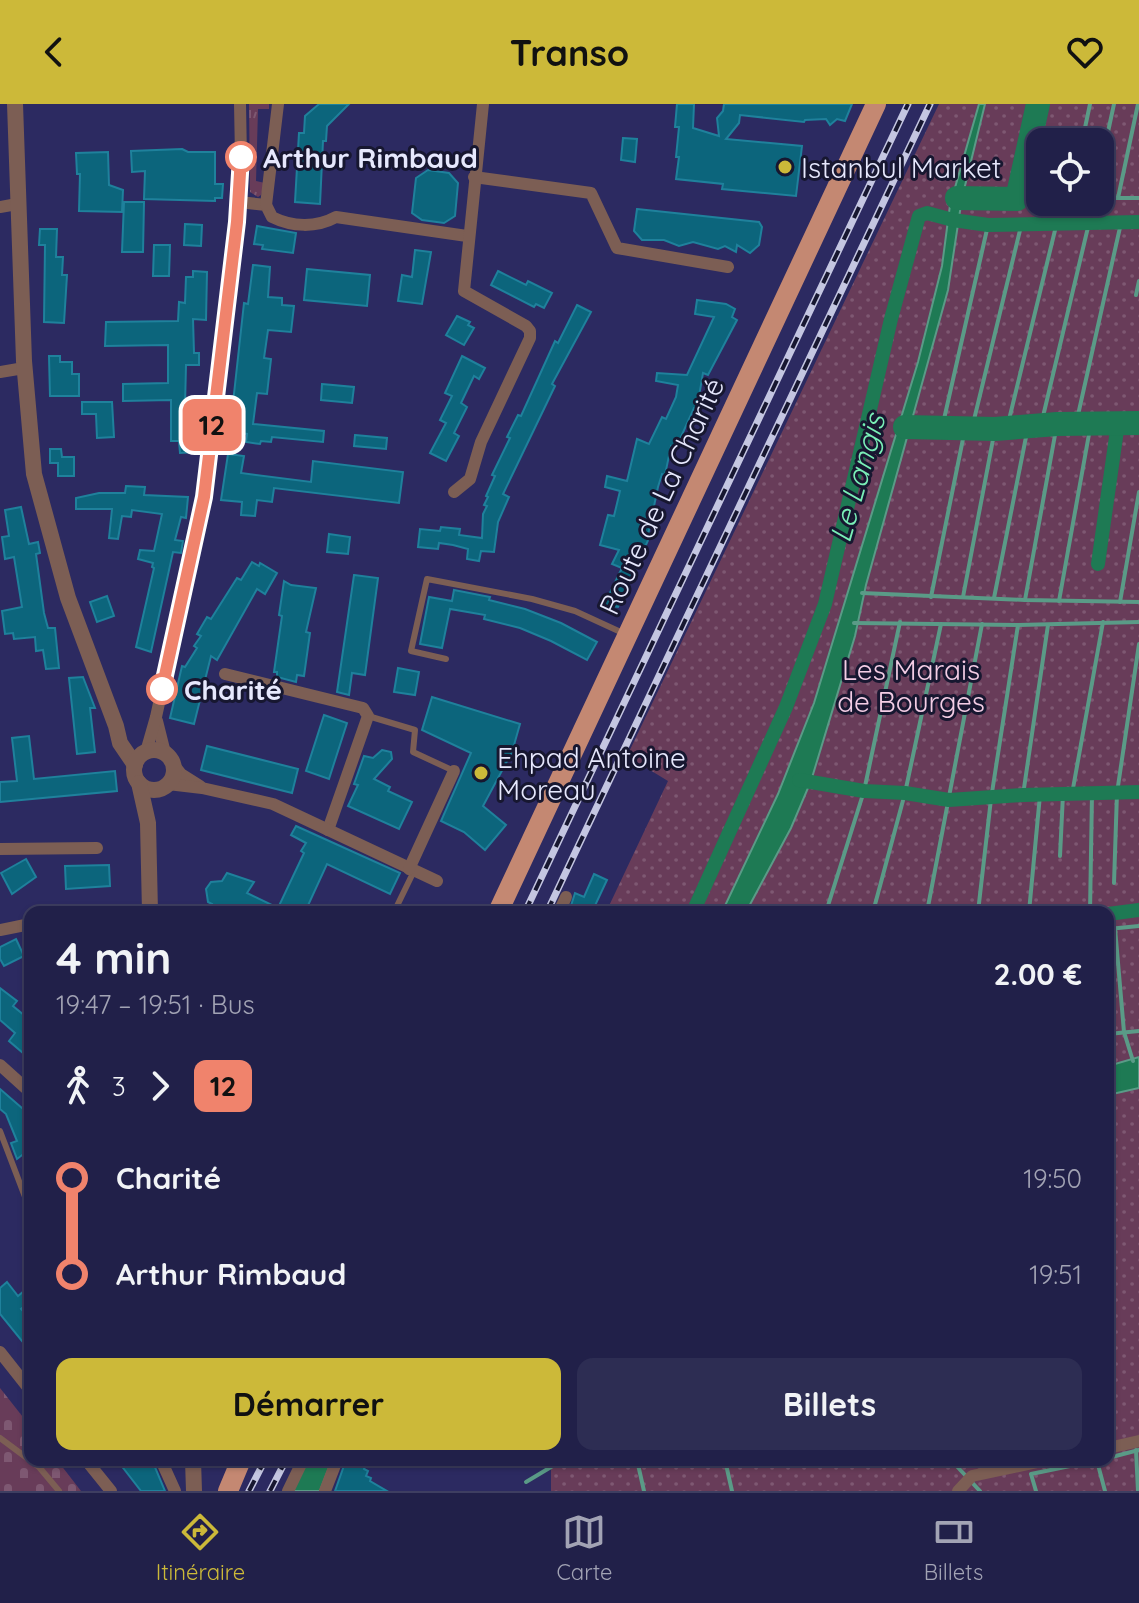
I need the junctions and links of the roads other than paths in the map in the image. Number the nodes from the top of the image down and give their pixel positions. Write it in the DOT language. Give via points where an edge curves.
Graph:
graph roads {
  1 [pos="15,104"];
  2 [pos="240,104"];
  3 [pos="278,104"];
  4 [pos="483,104"];
  5 [pos="876,104"];
  6 [pos="474,177"];
  7 [pos="239,202"];
  8 [pos="17,204"];
  9 [pos="266,205"];
  10 [pos="0,207"];
  11 [pos="467,236"];
  12 [pos="728,267"];
  13 [pos="24,368"];
  14 [pos="0,372"];
  15 [pos="454,492"];
  16 [pos="628,635"];
  17 [pos="446,659"];
  18 [pos="225,674"];
  19 [pos="368,716"];
  20 [pos="156,717"];
  21 [pos="142,757"];
  22 [pos="169,759"];
  23 [pos="454,771"];
  24 [pos="139,783"];
  25 [pos="164,786"];
  26 [pos="202,788"];
  27 [pos="148,823"];
  28 [pos="328,830"];
  29 [pos="97,848"];
  30 [pos="0,849"];
  31 [pos="412,870"];
  32 [pos="437,881"];
  33 [pos="566,897"];
  34 [pos="150,906"];
  35 [pos="397,906"];
  36 [pos="501,906"];
  37 [pos="562,906"];
  38 [pos="24,925"];
  39 [pos="0,930"];
  40 [pos="0,1065"];
  41 [pos="24,1087"];
  42 [pos="0,1131"];
  43 [pos="24,1194"];
  44 [pos="0,1352"];
  45 [pos="24,1382"];
  46 [pos="0,1438"];
  47 [pos="1139,1441"];
  48 [pos="1114,1447"];
  49 [pos="24,1456"];
  50 [pos="38,1466"];
  51 [pos="91,1466"];
  52 [pos="164,1466"];
  53 [pos="193,1466"];
  54 [pos="238,1466"];
  55 [pos="239,1466"];
  56 [pos="300,1466"];
  57 [pos="335,1466"];
  58 [pos="1018,1466"];
  59 [pos="960,1488"];
  60 [pos="192,1489"];
  61 [pos="59,1491"];
  62 [pos="111,1491"];
  63 [pos="175,1491"];
  64 [pos="218,1491"];
  65 [pos="228,1491"];
  66 [pos="288,1491"];
  67 [pos="325,1491"];
  1 -- 8 [label="street"];
  2 -- 7 [label="street"];
  3 -- 9 [label="street"];
  4 -- 6 [label="street"];
  5 -- 16 [label="main road, Route de La Charité"];
  6 -- 11 [label="street"];
  6 -- 12 [label="street" via="591,193 617,248"];
  7 -- 9 [label="street"];
  7 -- 20 [label="street" via="204,497"];
  8 -- 10 [label="street"];
  8 -- 13 [label="street"];
  9 -- 11 [label="street" via="272,217 286,223 317,225 336,217"];
  11 -- 15 [label="street" via="464,291 526,326 530,338 481,442 470,479"];
  13 -- 14 [label="street"];
  13 -- 21 [label="street" via="34,474 68,598 116,726"];
  16 -- 17 [label="lane" via="532,599 427,579 411,651"];
  16 -- 36 [label="main road, Route de La Charité"];
  18 -- 19 [label="street" via="363,708"];
  19 -- 23 [label="lane" via="415,730 413,752"];
  19 -- 28 [label="street"];
  20 -- 21 [label="street"];
  20 -- 22 [label="street"];
  21 -- 22 [label="street" via="152,750"];
  21 -- 24 [label="street" via="135,775"];
  22 -- 25 [label="street" via="172,778"];
  22 -- 26 [label="street"];
  23 -- 31 [label="street"];
  24 -- 25 [label="street" via="145,788"];
  24 -- 27 [label="street"];
  25 -- 26 [label="street"];
  25 -- 27 [label="street"];
  26 -- 28 [label="street" via="273,804"];
  27 -- 34 [label="street"];
  28 -- 31 [label="street"];
  29 -- 30 [label="street"];
  31 -- 32 [label="street"];
  31 -- 35 [label="lane"];
  33 -- 37 [label="street"];
  38 -- 39 [label="street"];
  40 -- 41 [label="street"];
  42 -- 43 [label="lane"];
  44 -- 45 [label="street"];
  46 -- 49 [label="lane"];
  47 -- 48 [label="street"];
  50 -- 61 [label="lane"];
  51 -- 62 [label="street"];
  52 -- 63 [label="street"];
  53 -- 60 [label="street"];
  54 -- 64 [label="main road"];
  55 -- 65 [label="main road"];
  56 -- 66 [label="street"];
  57 -- 67 [label="street"];
  58 -- 59 [label="street" via="972,1476"];
}
